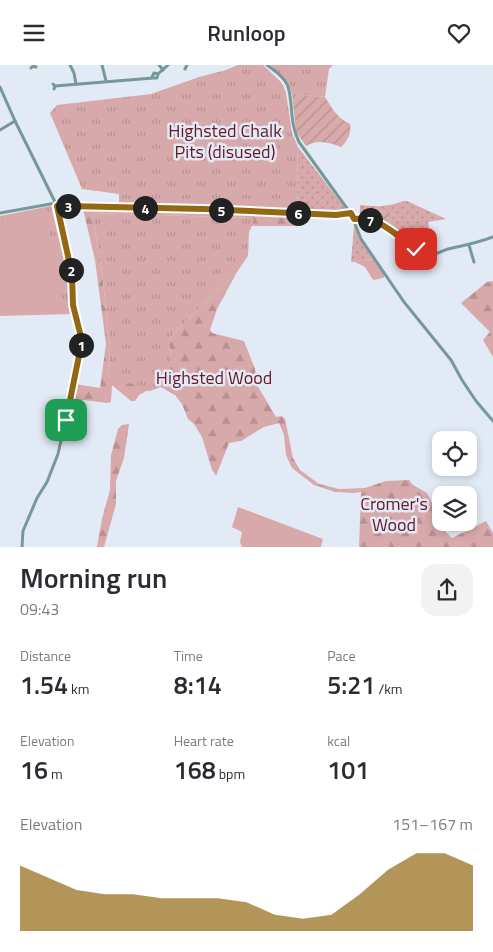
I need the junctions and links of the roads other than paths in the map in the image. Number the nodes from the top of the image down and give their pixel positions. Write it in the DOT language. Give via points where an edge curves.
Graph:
graph roads {
  1 [pos="70,65"];
  2 [pos="102,65"];
  3 [pos="158,65"];
  4 [pos="168,65"];
  5 [pos="268,65"];
  6 [pos="163,70"];
  7 [pos="106,81"];
  8 [pos="76,84"];
  9 [pos="0,87"];
  10 [pos="54,87"];
  11 [pos="15,121"];
  12 [pos="0,130"];
  13 [pos="56,204"];
  14 [pos="0,213"];
  15 [pos="351,213"];
  16 [pos="354,219"];
  17 [pos="493,237"];
  18 [pos="469,245"];
  19 [pos="474,262"];
  20 [pos="493,421"];
  21 [pos="22,547"];
  1 -- 8 [label="street"];
  2 -- 7 [label="street"];
  3 -- 6 [label="street"];
  4 -- 6 [label="street"];
  5 -- 15 [label="street" via="287,84 295,134"];
  6 -- 7 [label="street" via="156,78"];
  7 -- 8 [label="street"];
  8 -- 10 [label="street"];
  9 -- 11 [label="street"];
  11 -- 12 [label="street"];
  11 -- 13 [label="street"];
  13 -- 14 [label="street"];
  13 -- 15 [label="street"];
  13 -- 21 [label="street" via="72,274 73,305 82,341 58,454 23,531"];
  15 -- 16 [label="street"];
  16 -- 18 [label="street" via="384,225 408,244 430,255"];
  16 -- 20 [label="street" via="361,239 404,302 451,360 476,401"];
  17 -- 18 [label="street"];
  18 -- 19 [label="street"];
}
